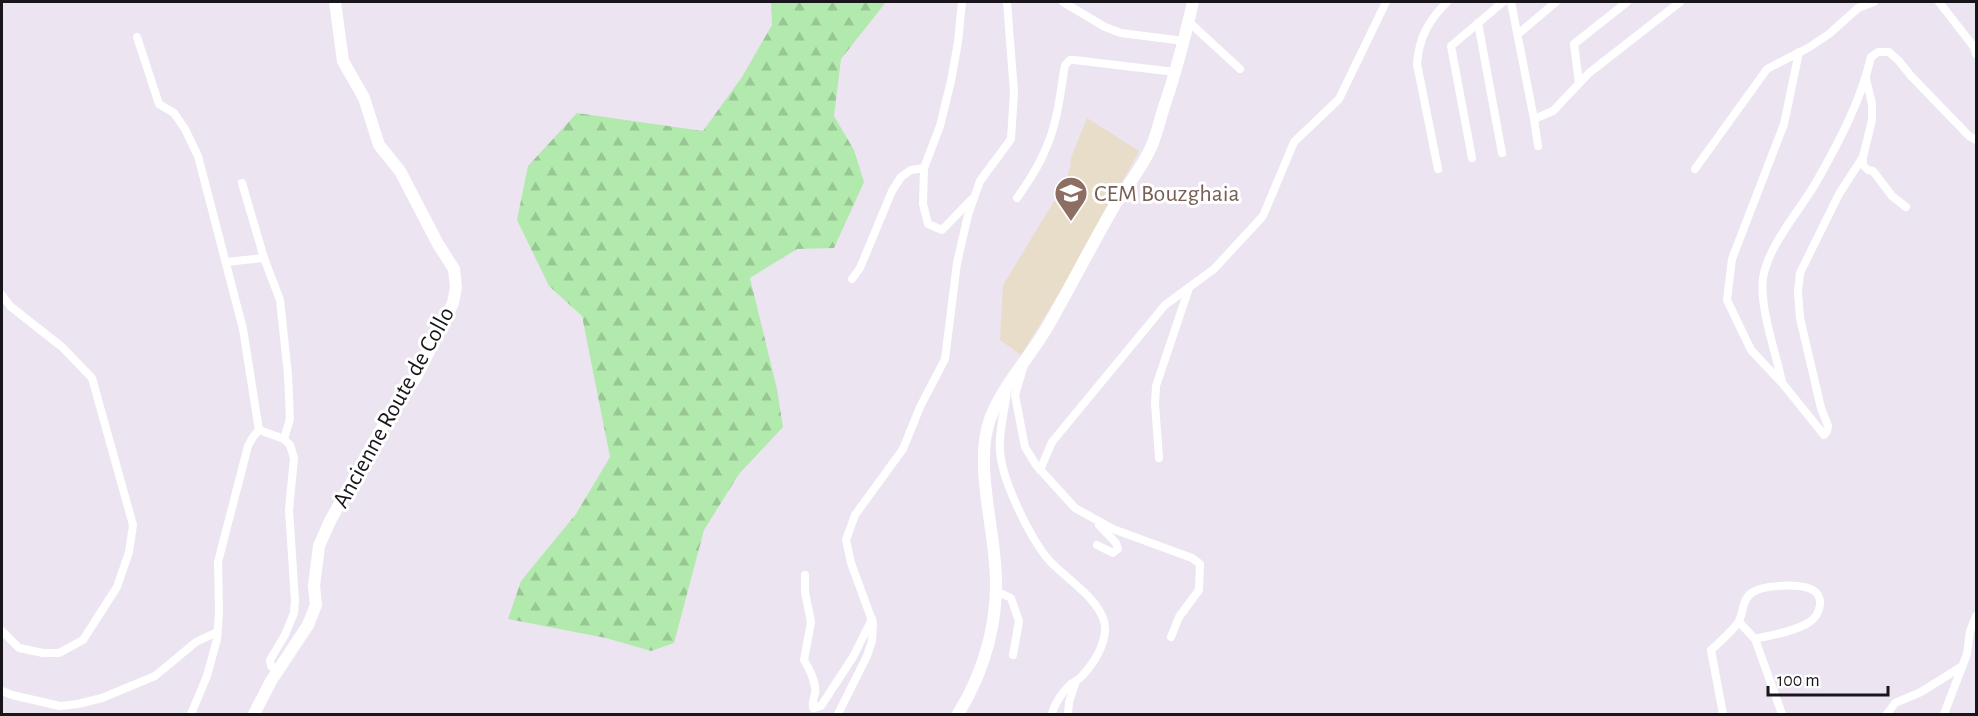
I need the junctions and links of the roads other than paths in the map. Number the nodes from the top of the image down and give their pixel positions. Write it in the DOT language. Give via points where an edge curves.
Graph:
graph roads {
  1 [pos="335,2"];
  2 [pos="962,2"];
  3 [pos="1007,2"];
  4 [pos="1063,2"];
  5 [pos="1193,2"];
  6 [pos="1386,2"];
  7 [pos="1447,2"];
  8 [pos="1503,2"];
  9 [pos="1511,2"];
  10 [pos="1556,2"];
  11 [pos="1627,2"];
  12 [pos="1680,2"];
  13 [pos="1874,2"];
  14 [pos="1939,2"];
  15 [pos="1189,22"];
  16 [pos="1478,23"];
  17 [pos="1518,33"];
  18 [pos="137,37"];
  19 [pos="1184,41"];
  20 [pos="1799,52"];
  21 [pos="1977,54"];
  22 [pos="1240,69"];
  23 [pos="1175,72"];
  24 [pos="1866,79"];
  25 [pos="1579,83"];
  26 [pos="1534,119"];
  27 [pos="1977,140"];
  28 [pos="1538,146"];
  29 [pos="1502,153"];
  30 [pos="1863,157"];
  31 [pos="1472,158"];
  32 [pos="924,168"];
  33 [pos="1438,169"];
  34 [pos="1695,169"];
  35 [pos="242,183"];
  36 [pos="973,197"];
  37 [pos="1017,198"];
  38 [pos="1906,207"];
  39 [pos="264,258"];
  40 [pos="226,262"];
  41 [pos="852,279"];
  42 [pos="1189,288"];
  43 [pos="2,296"];
  44 [pos="1025,362"];
  45 [pos="1783,384"];
  46 [pos="1008,388"];
  47 [pos="259,430"];
  48 [pos="284,439"];
  49 [pos="1159,458"];
  50 [pos="1040,470"];
  51 [pos="1093,518"];
  52 [pos="1097,545"];
  53 [pos="805,575"];
  54 [pos="996,591"];
  55 [pos="1977,616"];
  56 [pos="872,619"];
  57 [pos="1739,622"];
  58 [pos="2,631"];
  59 [pos="217,632"];
  60 [pos="1171,636"];
  61 [pos="1755,639"];
  62 [pos="1013,655"];
  63 [pos="1962,667"];
  64 [pos="277,672"];
  65 [pos="1077,681"];
  66 [pos="2,691"];
  67 [pos="191,714"];
  68 [pos="254,714"];
  69 [pos="838,714"];
  70 [pos="958,714"];
  71 [pos="1052,714"];
  72 [pos="1068,714"];
  73 [pos="1723,714"];
  74 [pos="1782,714"];
  75 [pos="1887,714"];
  76 [pos="1944,714"];
  1 -- 64 [label="main road, Ancienne Route de Collo" via="343,61 364,98 379,145 400,171 454,269 456,287 453,303 416,377 386,421 330,521 319,546 316,605 308,625"];
  2 -- 32 [label="street" via="951,81"];
  3 -- 36 [label="street" via="1014,92 1011,138"];
  4 -- 19 [label="street" via="1120,33"];
  5 -- 15 [label="main road"];
  6 -- 42 [label="street" via="1339,99 1294,142 1263,216 1214,269"];
  7 -- 33 [label="street" via="1425,29 1417,64"];
  8 -- 16 [label="street"];
  9 -- 17 [label="street"];
  10 -- 17 [label="street"];
  11 -- 25 [label="street" via="1575,44"];
  12 -- 25 [label="street"];
  13 -- 20 [label="street" via="1858,8 1829,34"];
  14 -- 21 [label="street"];
  15 -- 19 [label="main road"];
  15 -- 22 [label="street"];
  16 -- 29 [label="street"];
  16 -- 31 [label="street" via="1451,46"];
  17 -- 26 [label="street"];
  18 -- 40 [label="street" via="159,104 174,113 198,156"];
  19 -- 23 [label="main road"];
  20 -- 34 [label="street" via="1767,69"];
  20 -- 45 [label="street" via="1784,124 1732,259 1727,300 1751,350"];
  23 -- 37 [label="street" via="1067,62 1047,147"];
  23 -- 44 [label="main road" via="1152,145"];
  24 -- 27 [label="street" via="1871,57 1888,52"];
  24 -- 30 [label="street" via="1872,120"];
  24 -- 45 [label="street" via="1850,118 1818,179 1776,244 1763,277 1763,296"];
  25 -- 26 [label="street" via="1553,111"];
  26 -- 28 [label="street"];
  30 -- 38 [label="street" via="1863,165"];
  30 -- 45 [label="street" via="1839,194 1800,273 1800,318 1828,426 1824,435"];
  32 -- 36 [label="street" via="923,204 928,224 942,230"];
  32 -- 41 [label="street" via="901,177"];
  35 -- 39 [label="street"];
  36 -- 56 [label="street" via="957,263 945,359 903,449 855,515 846,540"];
  39 -- 40 [label="street"];
  39 -- 48 [label="street" via="280,300 290,419"];
  40 -- 47 [label="street" via="243,329"];
  42 -- 49 [label="street" via="1156,386"];
  42 -- 50 [label="street" via="1165,305 1052,442"];
  43 -- 58 [label="street" via="92,378 133,525 117,587 83,639 59,653 43,653 19,648"];
  44 -- 46 [label="main road"];
  44 -- 50 [label="street" via="1015,395 1025,447"];
  46 -- 54 [label="main road" via="990,418 986,436 985,481"];
  46 -- 65 [label="street" via="999,444 1012,495 1047,558 1104,615 1105,632 1097,656"];
  47 -- 48 [label="street"];
  47 -- 59 [label="street" via="248,446 218,562"];
  48 -- 64 [label="street" via="294,458 289,510 295,600 285,635 270,660"];
  50 -- 51 [label="street" via="1075,508"];
  51 -- 52 [label="street" via="1118,549 1113,553"];
  51 -- 60 [label="street" via="1200,564 1199,590 1179,617"];
  53 -- 56 [label="street" via="811,622 804,660 816,692 813,708 821,706"];
  54 -- 62 [label="street" via="1011,598 1019,621"];
  54 -- 70 [label="main road" via="987,652"];
  55 -- 63 [label="street"];
  56 -- 69 [label="street" via="867,656"];
  57 -- 61 [label="street"];
  57 -- 61 [label="street" via="1744,600 1763,588 1811,588 1821,599 1815,618 1805,625"];
  57 -- 73 [label="street" via="1711,650"];
  59 -- 66 [label="street" via="196,642 155,676 94,700 60,706"];
  59 -- 67 [label="street" via="207,676"];
  61 -- 74 [label="street"];
  63 -- 75 [label="street" via="1895,703"];
  63 -- 76 [label="street"];
  64 -- 68 [label="main road, Ancienne Route de Collo"];
  65 -- 71 [label="street" via="1068,686"];
  65 -- 72 [label="street"];
}
